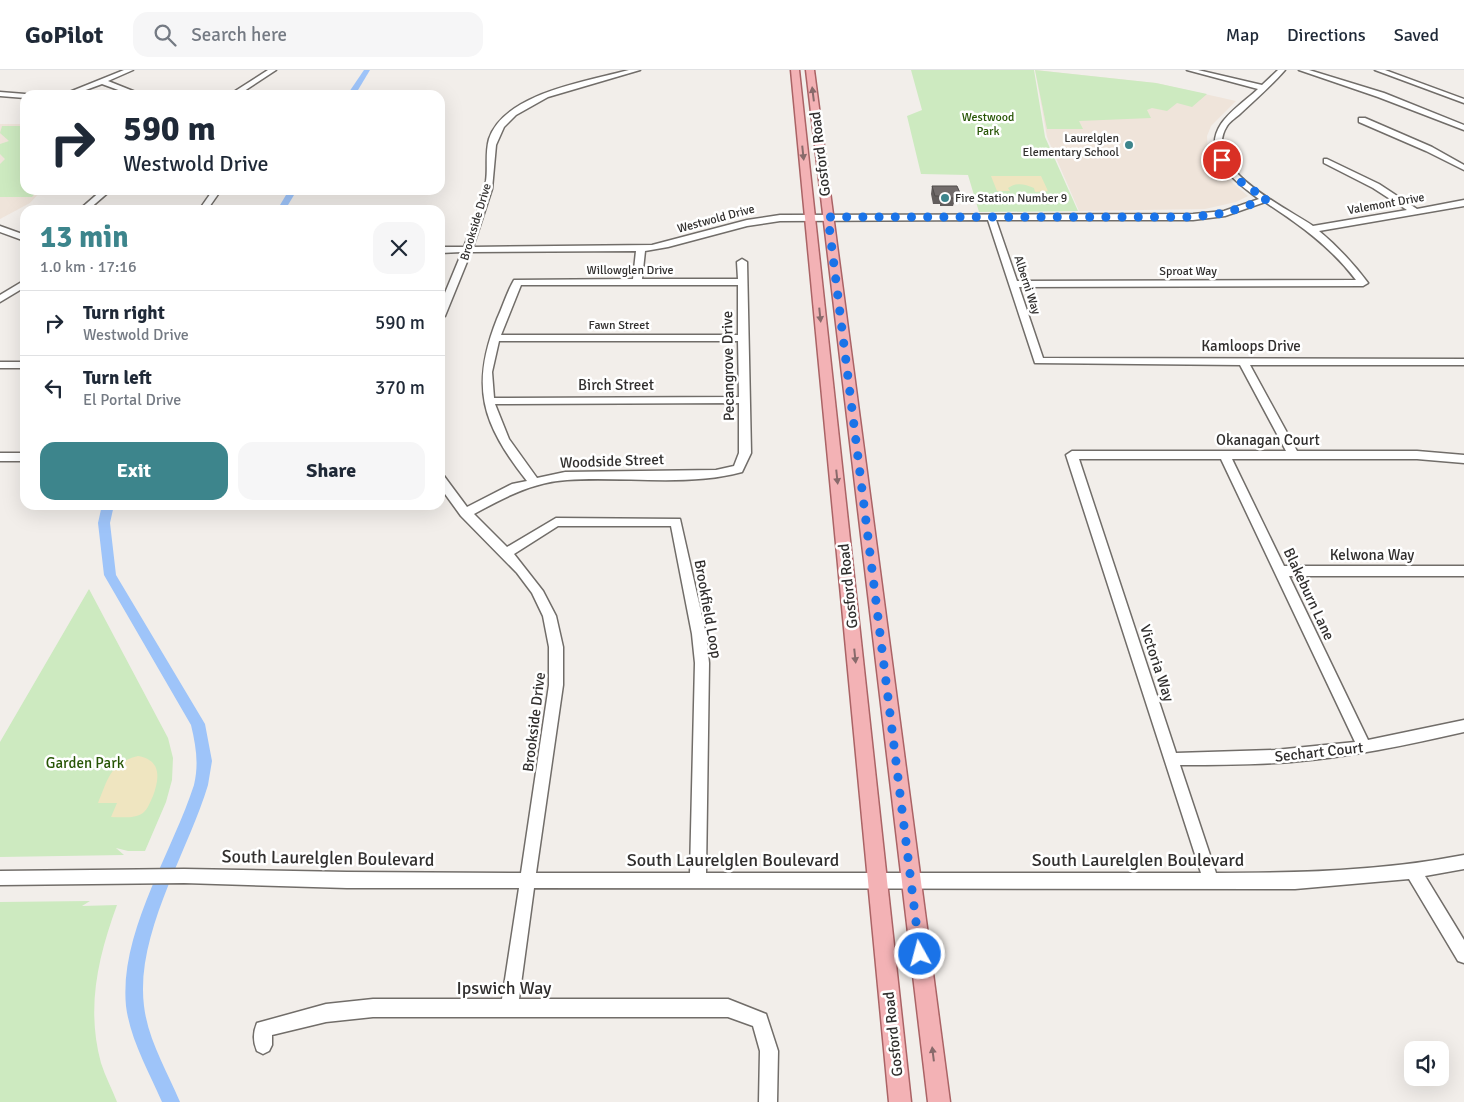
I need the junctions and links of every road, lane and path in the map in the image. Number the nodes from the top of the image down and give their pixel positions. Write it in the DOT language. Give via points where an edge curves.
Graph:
graph roads {
  1 [pos="130,70"];
  2 [pos="273,70"];
  3 [pos="637,70"];
  4 [pos="795,70"];
  5 [pos="810,70"];
  6 [pos="1190,70"];
  7 [pos="1282,70"];
  8 [pos="1302,70"];
  9 [pos="1378,70"];
  10 [pos="101,81"];
  11 [pos="1263,88"];
  12 [pos="78,90"];
  13 [pos="125,90"];
  14 [pos="241,90"];
  15 [pos="0,94"];
  16 [pos="20,96"];
  17 [pos="1464,101"];
  18 [pos="1362,120"];
  19 [pos="1464,128"];
  20 [pos="1327,160"];
  21 [pos="1464,168"];
  22 [pos="101,195"];
  23 [pos="1267,199"];
  24 [pos="1464,203"];
  25 [pos="89,205"];
  26 [pos="1416,212"];
  27 [pos="810,217"];
  28 [pos="828,217"];
  29 [pos="991,217"];
  30 [pos="0,229"];
  31 [pos="1312,229"];
  32 [pos="20,236"];
  33 [pos="641,248"];
  34 [pos="469,249"];
  35 [pos="445,250"];
  36 [pos="742,262"];
  37 [pos="637,282"];
  38 [pos="742,282"];
  39 [pos="1013,284"];
  40 [pos="20,286"];
  41 [pos="0,299"];
  42 [pos="445,304"];
  43 [pos="495,338"];
  44 [pos="743,338"];
  45 [pos="1039,360"];
  46 [pos="1243,361"];
  47 [pos="1464,362"];
  48 [pos="0,365"];
  49 [pos="20,365"];
  50 [pos="744,400"];
  51 [pos="489,401"];
  52 [pos="1072,455"];
  53 [pos="1225,455"];
  54 [pos="1294,455"];
  55 [pos="0,456"];
  56 [pos="20,456"];
  57 [pos="1464,459"];
  58 [pos="738,469"];
  59 [pos="534,482"];
  60 [pos="445,486"];
  61 [pos="465,513"];
  62 [pos="506,553"];
  63 [pos="1280,571"];
  64 [pos="1464,571"];
  65 [pos="1464,726"];
  66 [pos="1364,747"];
  67 [pos="1171,759"];
  68 [pos="1464,862"];
  69 [pos="1414,871"];
  70 [pos="0,878"];
  71 [pos="529,880"];
  72 [pos="698,880"];
  73 [pos="878,880"];
  74 [pos="912,880"];
  75 [pos="1211,881"];
  76 [pos="1464,955"];
  77 [pos="509,1008"];
  78 [pos="263,1045"];
  79 [pos="768,1102"];
  80 [pos="900,1102"];
  81 [pos="939,1102"];
  1 -- 10 [label="street"];
  2 -- 14 [label="street"];
  3 -- 34 [label="street, Brookside Drive" via="536,100 500,125 492,141 488,189"];
  4 -- 27 [label="main road, Gosford Road, one-way"];
  28 -- 5 [label="main road, Gosford Road, one-way"];
  6 -- 11 [label="street"];
  7 -- 11 [label="street"];
  8 -- 19 [label="street" via="1381,95"];
  9 -- 17 [label="street"];
  10 -- 12 [label="street"];
  10 -- 13 [label="street"];
  11 -- 23 [label="street" via="1224,125 1217,144 1228,169 1243,184"];
  15 -- 16 [label="street"];
  18 -- 21 [label="street"];
  20 -- 26 [label="street"];
  22 -- 25 [label="street"];
  23 -- 29 [label="street, Westwold Drive" via="1232,211 1193,217"];
  23 -- 31 [label="street"];
  24 -- 26 [label="street, Valemont Drive"];
  26 -- 31 [label="street, Valemont Drive"];
  27 -- 28 [label="street, Westwold Drive"];
  27 -- 33 [label="street, Westwold Drive" via="749,221 683,242"];
  27 -- 73 [label="main road, Gosford Road, one-way"];
  28 -- 29 [label="street, Westwold Drive"];
  28 -- 74 [label="main road, Gosford Road"];
  29 -- 39 [label="street, Alberni Way"];
  30 -- 32 [label="street"];
  31 -- 39 [label="street, Sproat Way" via="1340,254 1363,283"];
  33 -- 34 [label="street, Westwold Drive"];
  33 -- 37 [label="street"];
  34 -- 35 [label="street, Westwold Drive"];
  34 -- 42 [label="street, Brookside Drive"];
  36 -- 38 [label="street, Pecangrove Drive"];
  37 -- 38 [label="street, Willowglen Drive"];
  37 -- 43 [label="street, Willowglen Drive" via="517,282"];
  38 -- 44 [label="street, Pecangrove Drive"];
  39 -- 45 [label="street, Alberni Way"];
  40 -- 41 [label="street"];
  43 -- 44 [label="street, Fawn Street"];
  43 -- 51 [label="street" via="487,371"];
  44 -- 50 [label="street, Pecangrove Drive"];
  45 -- 46 [label="street, Kamloops Drive"];
  46 -- 47 [label="street, Kamloops Drive"];
  46 -- 54 [label="street"];
  48 -- 49 [label="street"];
  50 -- 51 [label="street, Birch Street"];
  50 -- 58 [label="street, Pecangrove Drive" via="745,453"];
  51 -- 59 [label="street" via="511,453"];
  52 -- 53 [label="street, Okanagan Court"];
  52 -- 67 [label="street, Victoria Way"];
  53 -- 54 [label="street, Okanagan Court"];
  53 -- 63 [label="street, Blakeburn Lane"];
  54 -- 57 [label="street, Okanagan Court" via="1417,455"];
  55 -- 56 [label="street"];
  58 -- 59 [label="street, Woodside Street" via="716,474 584,474"];
  59 -- 61 [label="street, Woodside Street" via="496,496"];
  60 -- 61 [label="street, Brookside Drive"];
  61 -- 62 [label="street, Brookside Drive"];
  62 -- 71 [label="street, Brookside Drive" via="536,587 551,619 557,648 556,685"];
  62 -- 72 [label="street, Brookfield Loop" via="556,522 676,522 702,662"];
  63 -- 64 [label="street, Kelwona Way"];
  63 -- 66 [label="street, Blakeburn Lane"];
  65 -- 66 [label="street, Sechart Court"];
  66 -- 67 [label="street, Sechart Court" via="1260,758"];
  67 -- 75 [label="street, Victoria Way"];
  68 -- 69 [label="street, South Laurelglen Boulevard"];
  69 -- 75 [label="street, South Laurelglen Boulevard" via="1295,881"];
  69 -- 76 [label="street"];
  70 -- 71 [label="street, South Laurelglen Boulevard" via="184,876"];
  71 -- 72 [label="street, South Laurelglen Boulevard"];
  71 -- 77 [label="street, Brookside Drive"];
  72 -- 73 [label="street, South Laurelglen Boulevard"];
  73 -- 74 [label="street, South Laurelglen Boulevard"];
  73 -- 80 [label="main road, Gosford Road"];
  74 -- 75 [label="street, South Laurelglen Boulevard"];
  81 -- 74 [label="main road, Gosford Road, one-way"];
  77 -- 78 [label="street, Ipswich Way" via="374,1008 326,1013 263,1029"];
  77 -- 79 [label="street, Ipswich Way" via="728,1008 760,1020 769,1051"];
}
